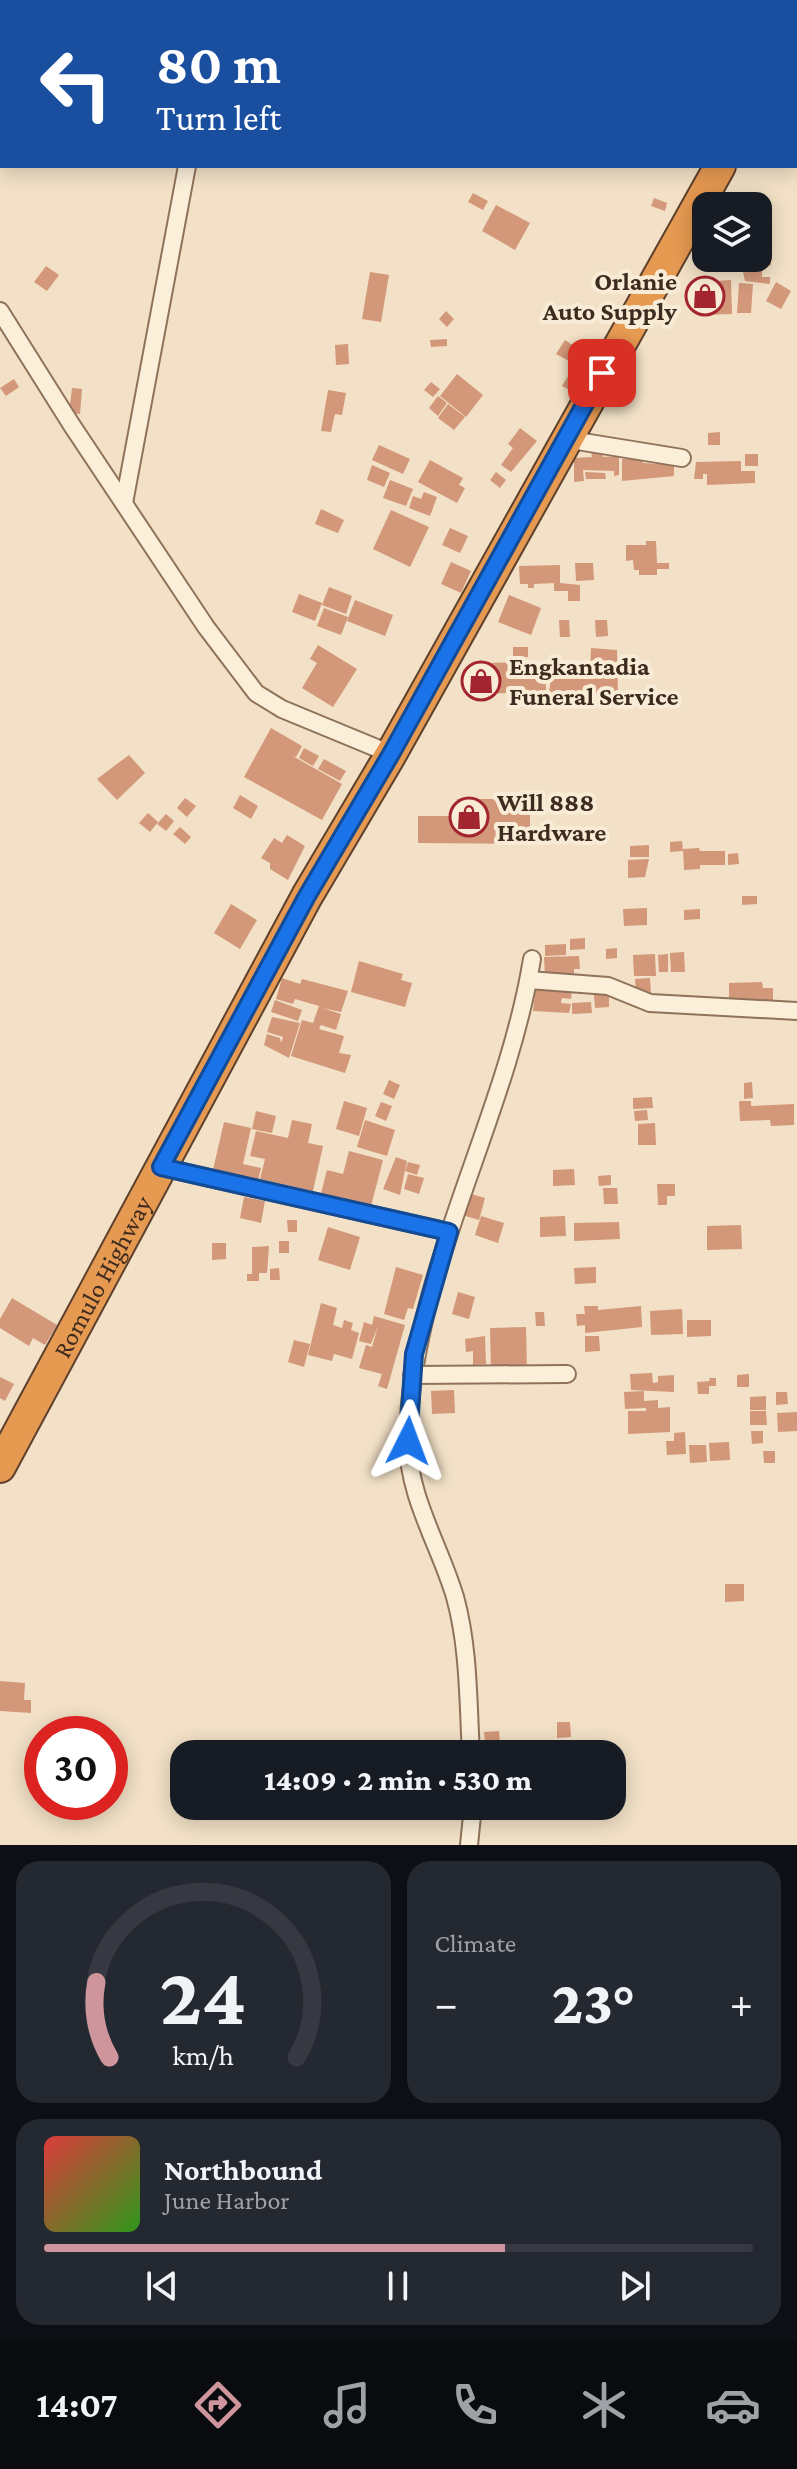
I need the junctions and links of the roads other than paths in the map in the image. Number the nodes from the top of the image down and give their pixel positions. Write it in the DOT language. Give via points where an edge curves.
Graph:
graph roads {
  1 [pos="187,168"];
  2 [pos="719,168"];
  3 [pos="0,311"];
  4 [pos="565,439"];
  5 [pos="682,458"];
  6 [pos="124,503"];
  7 [pos="391,754"];
  8 [pos="532,959"];
  9 [pos="529,980"];
  10 [pos="797,1011"];
  11 [pos="161,1167"];
  12 [pos="449,1232"];
  13 [pos="567,1374"];
  14 [pos="412,1375"];
  15 [pos="0,1467"];
  16 [pos="470,1740"];
  17 [pos="472,1820"];
  18 [pos="469,1845"];
  1 -- 6 [label="street"];
  2 -- 4 [label="highway, Romulo Highway"];
  3 -- 6 [label="street"];
  4 -- 5 [label="street"];
  4 -- 7 [label="highway, Romulo Highway"];
  6 -- 7 [label="street" via="256,693"];
  7 -- 11 [label="highway, Romulo Highway" via="307,896"];
  8 -- 9 [label="street"];
  9 -- 10 [label="street" via="608,986 658,1004"];
  9 -- 12 [label="street"];
  11 -- 12 [label="street"];
  11 -- 15 [label="highway, Romulo Highway"];
  12 -- 14 [label="street" via="425,1307"];
  13 -- 14 [label="street"];
  14 -- 16 [label="street" via="408,1458 460,1619"];
  17 -- 18 [label="street"];
}
